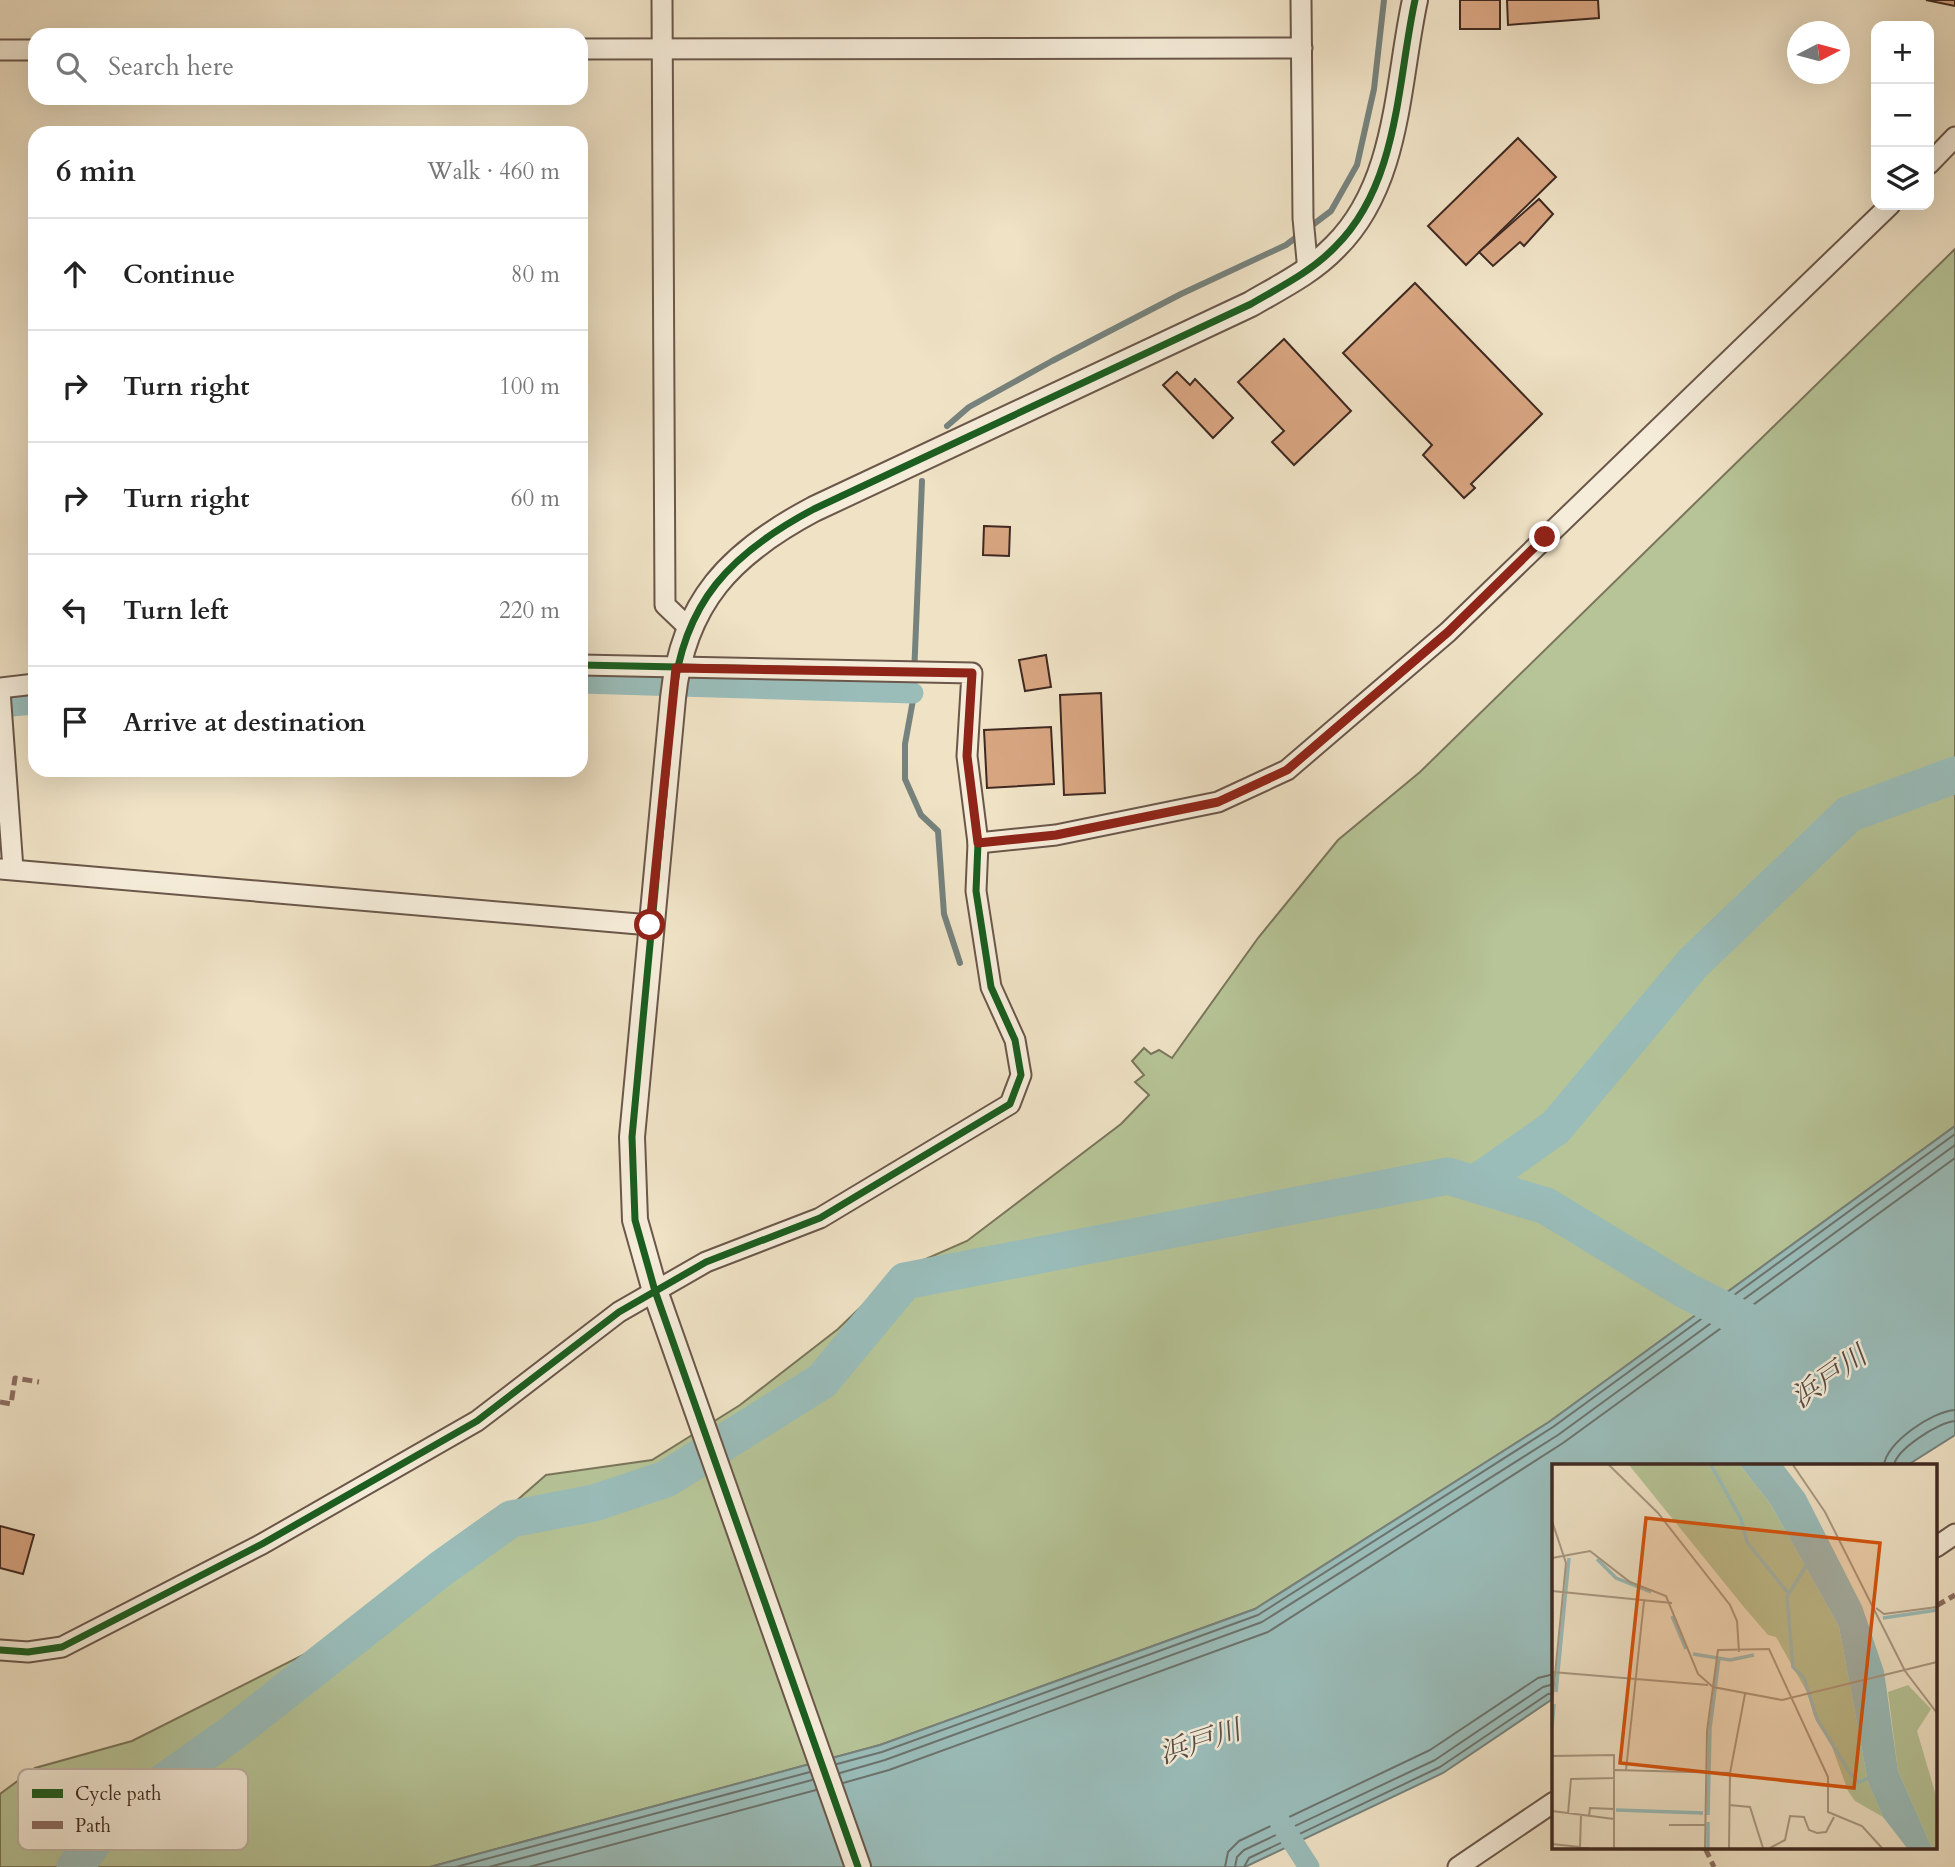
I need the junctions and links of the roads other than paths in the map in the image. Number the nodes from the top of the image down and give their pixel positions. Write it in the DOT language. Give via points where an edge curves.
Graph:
graph roads {
  1 [pos="662,0"];
  2 [pos="1301,0"];
  3 [pos="1415,0"];
  4 [pos="1302,48"];
  5 [pos="588,49"];
  6 [pos="662,49"];
  7 [pos="0,50"];
  8 [pos="28,50"];
  9 [pos="1955,136"];
  10 [pos="1934,159"];
  11 [pos="1885,210"];
  12 [pos="1308,271"];
  13 [pos="689,628"];
  14 [pos="588,665"];
  15 [pos="676,668"];
  16 [pos="28,685"];
  17 [pos="0,689"];
  18 [pos="978,843"];
  19 [pos="7,869"];
  20 [pos="650,925"];
  21 [pos="655,1291"];
  22 [pos="1955,1534"];
  23 [pos="1938,1546"];
  24 [pos="0,1650"];
  25 [pos="1552,1803"];
  26 [pos="858,1867"];
  27 [pos="1458,1867"];
  1 -- 6 [label="street"];
  2 -- 4 [label="street"];
  3 -- 12 [label="street" via="1381,175 1347,234"];
  4 -- 6 [label="street"];
  4 -- 12 [label="street" via="1303,218"];
  5 -- 6 [label="street"];
  6 -- 13 [label="street" via="665,605"];
  7 -- 8 [label="street"];
  9 -- 10 [label="street"];
  11 -- 18 [label="street" via="1448,632 1287,770 1218,802 1056,835"];
  12 -- 13 [label="street" via="1251,304 789,522 731,566 700,605"];
  13 -- 15 [label="street"];
  14 -- 15 [label="street"];
  15 -- 18 [label="street" via="972,673 967,756"];
  15 -- 20 [label="street"];
  16 -- 17 [label="street"];
  17 -- 19 [label="street"];
  18 -- 21 [label="street" via="976,891 991,987 1015,1040 1021,1075 1010,1104 820,1218 706,1262"];
  19 -- 20 [label="street"];
  20 -- 21 [label="street" via="632,1181 635,1220"];
  21 -- 24 [label="street" via="619,1312 477,1421 262,1544 62,1647"];
  21 -- 26 [label="street"];
  22 -- 23 [label="street"];
  25 -- 27 [label="street"];
}
